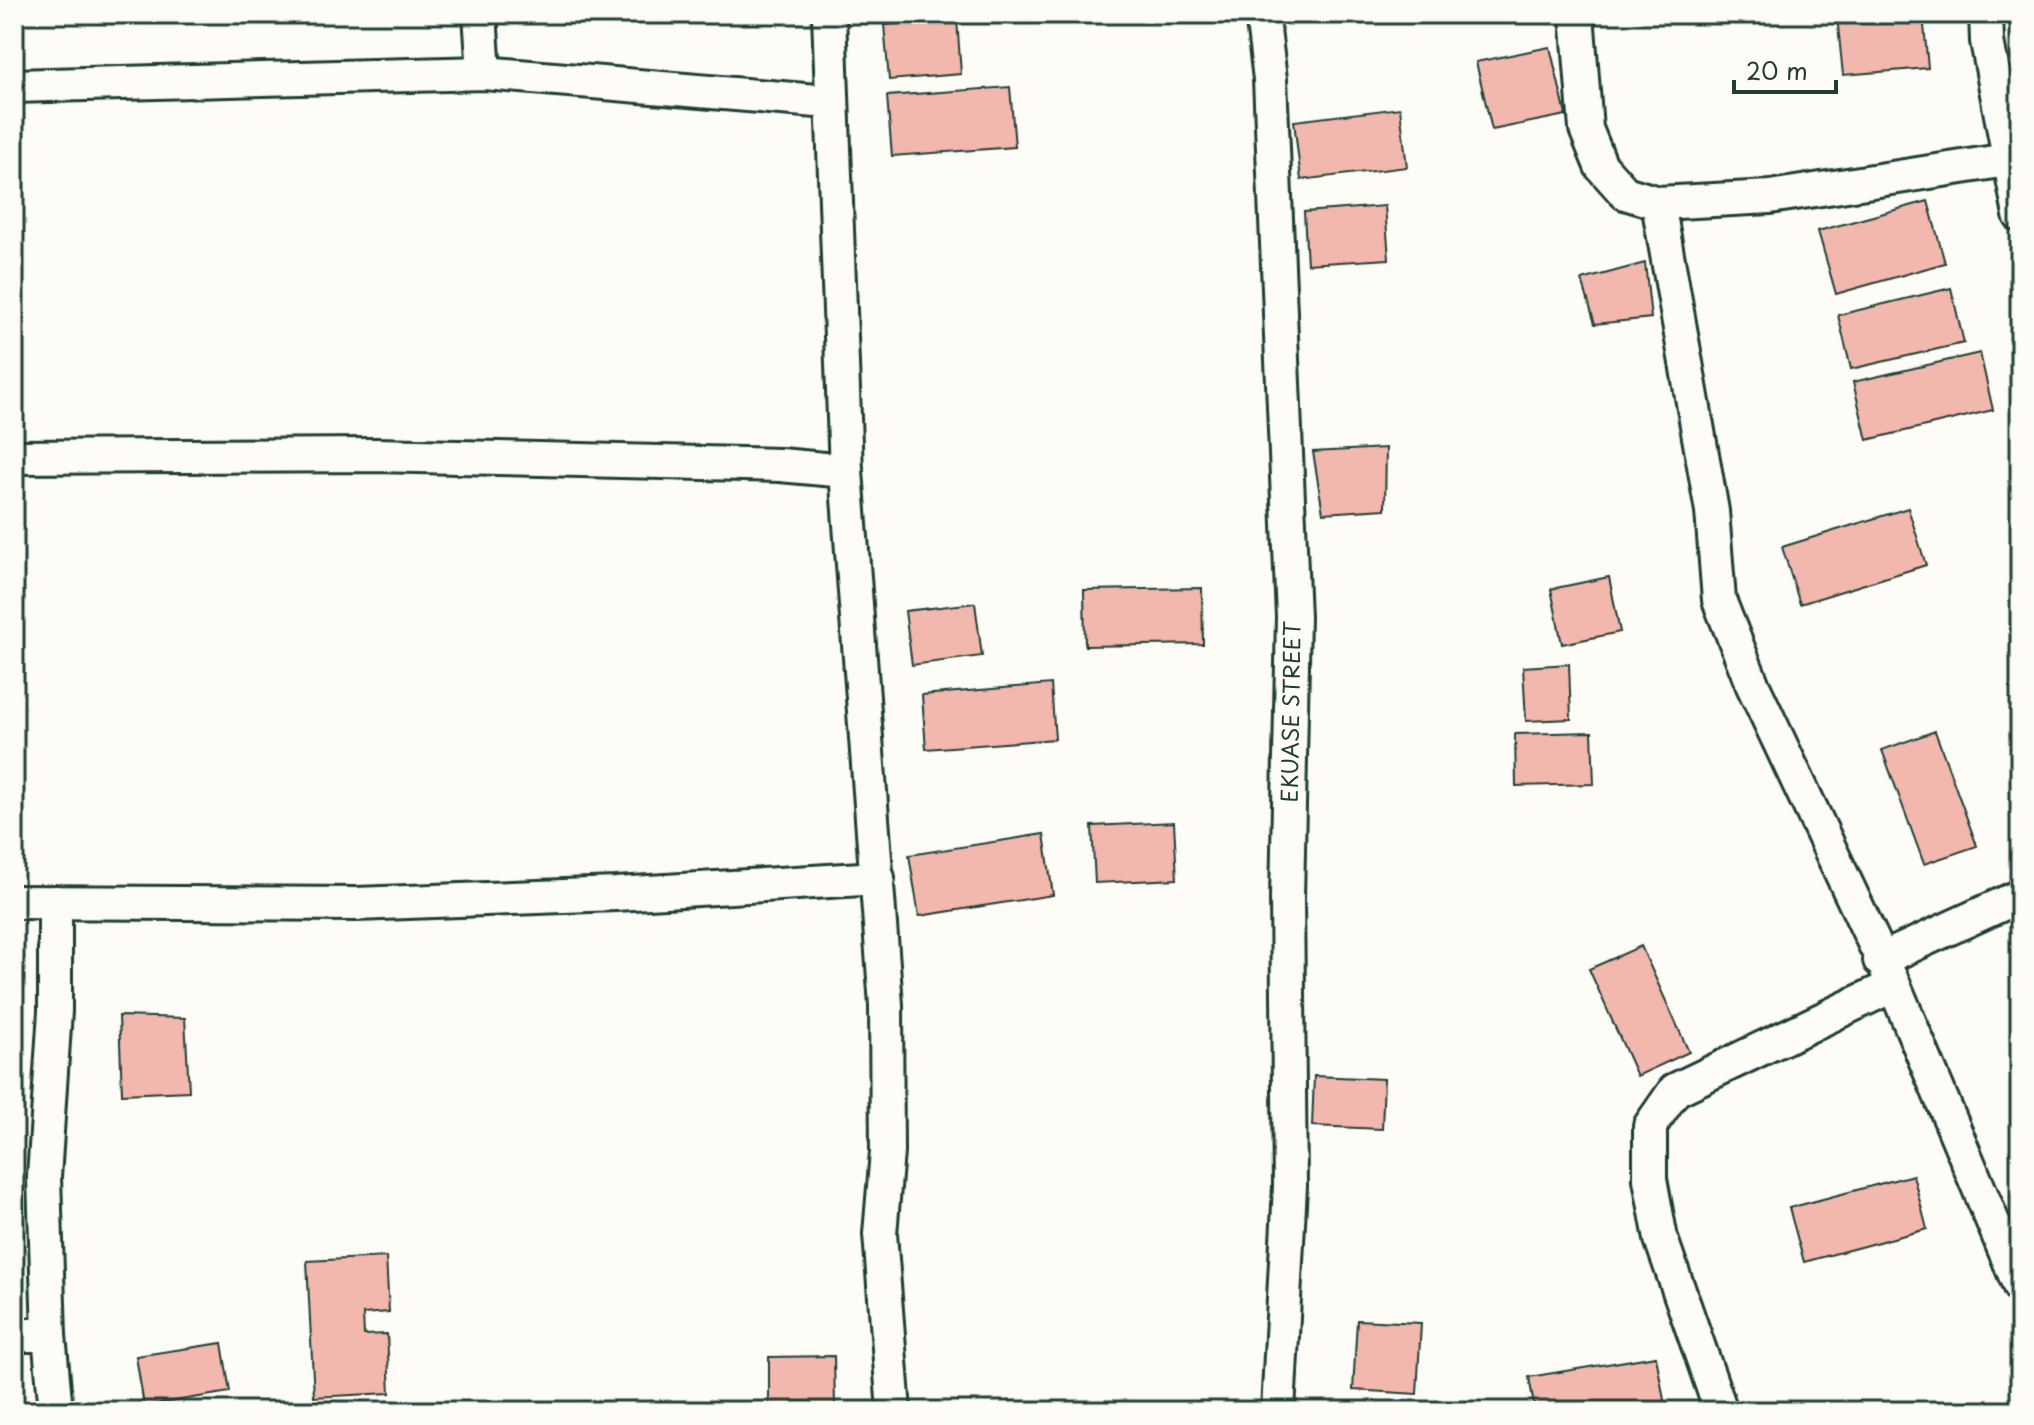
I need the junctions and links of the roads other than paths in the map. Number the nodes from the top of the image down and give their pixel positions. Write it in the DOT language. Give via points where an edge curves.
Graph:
graph roads {
  1 [pos="480,14"];
  2 [pos="829,14"];
  3 [pos="1262,14"];
  4 [pos="1577,14"];
  5 [pos="1986,14"];
  6 [pos="484,73"];
  7 [pos="14,86"];
  8 [pos="829,102"];
  9 [pos="2007,160"];
  10 [pos="1658,203"];
  11 [pos="2020,215"];
  12 [pos="14,457"];
  13 [pos="846,471"];
  14 [pos="878,878"];
  15 [pos="2020,896"];
  16 [pos="14,902"];
  17 [pos="55,902"];
  18 [pos="1887,973"];
  19 [pos="2020,1287"];
  20 [pos="14,1335"];
  21 [pos="49,1335"];
  22 [pos="56,1411"];
  23 [pos="894,1411"];
  24 [pos="1278,1411"];
  25 [pos="1721,1411"];
  1 -- 6 [label="street"];
  2 -- 8 [label="street"];
  3 -- 24 [label="street, EKUASE STREET" via="1270,79 1293,617 1287,898 1290,1186"];
  4 -- 10 [label="street" via="1586,129 1601,166 1625,193"];
  5 -- 9 [label="street"];
  6 -- 7 [label="street"];
  6 -- 8 [label="street"];
  8 -- 13 [label="street"];
  9 -- 10 [label="street" via="1770,197"];
  9 -- 11 [label="street"];
  10 -- 18 [label="street" via="1712,511 1719,600 1753,686"];
  12 -- 13 [label="street" via="376,455"];
  13 -- 14 [label="street"];
  14 -- 17 [label="street" via="356,904"];
  14 -- 23 [label="street" via="887,1034 887,1152 880,1234"];
  15 -- 18 [label="street"];
  16 -- 17 [label="street"];
  17 -- 21 [label="street" via="55,1011 44,1177"];
  18 -- 19 [label="street"];
  18 -- 25 [label="street" via="1675,1090 1650,1126 1650,1179 1661,1239"];
  20 -- 21 [label="street"];
  21 -- 22 [label="street"];
}
